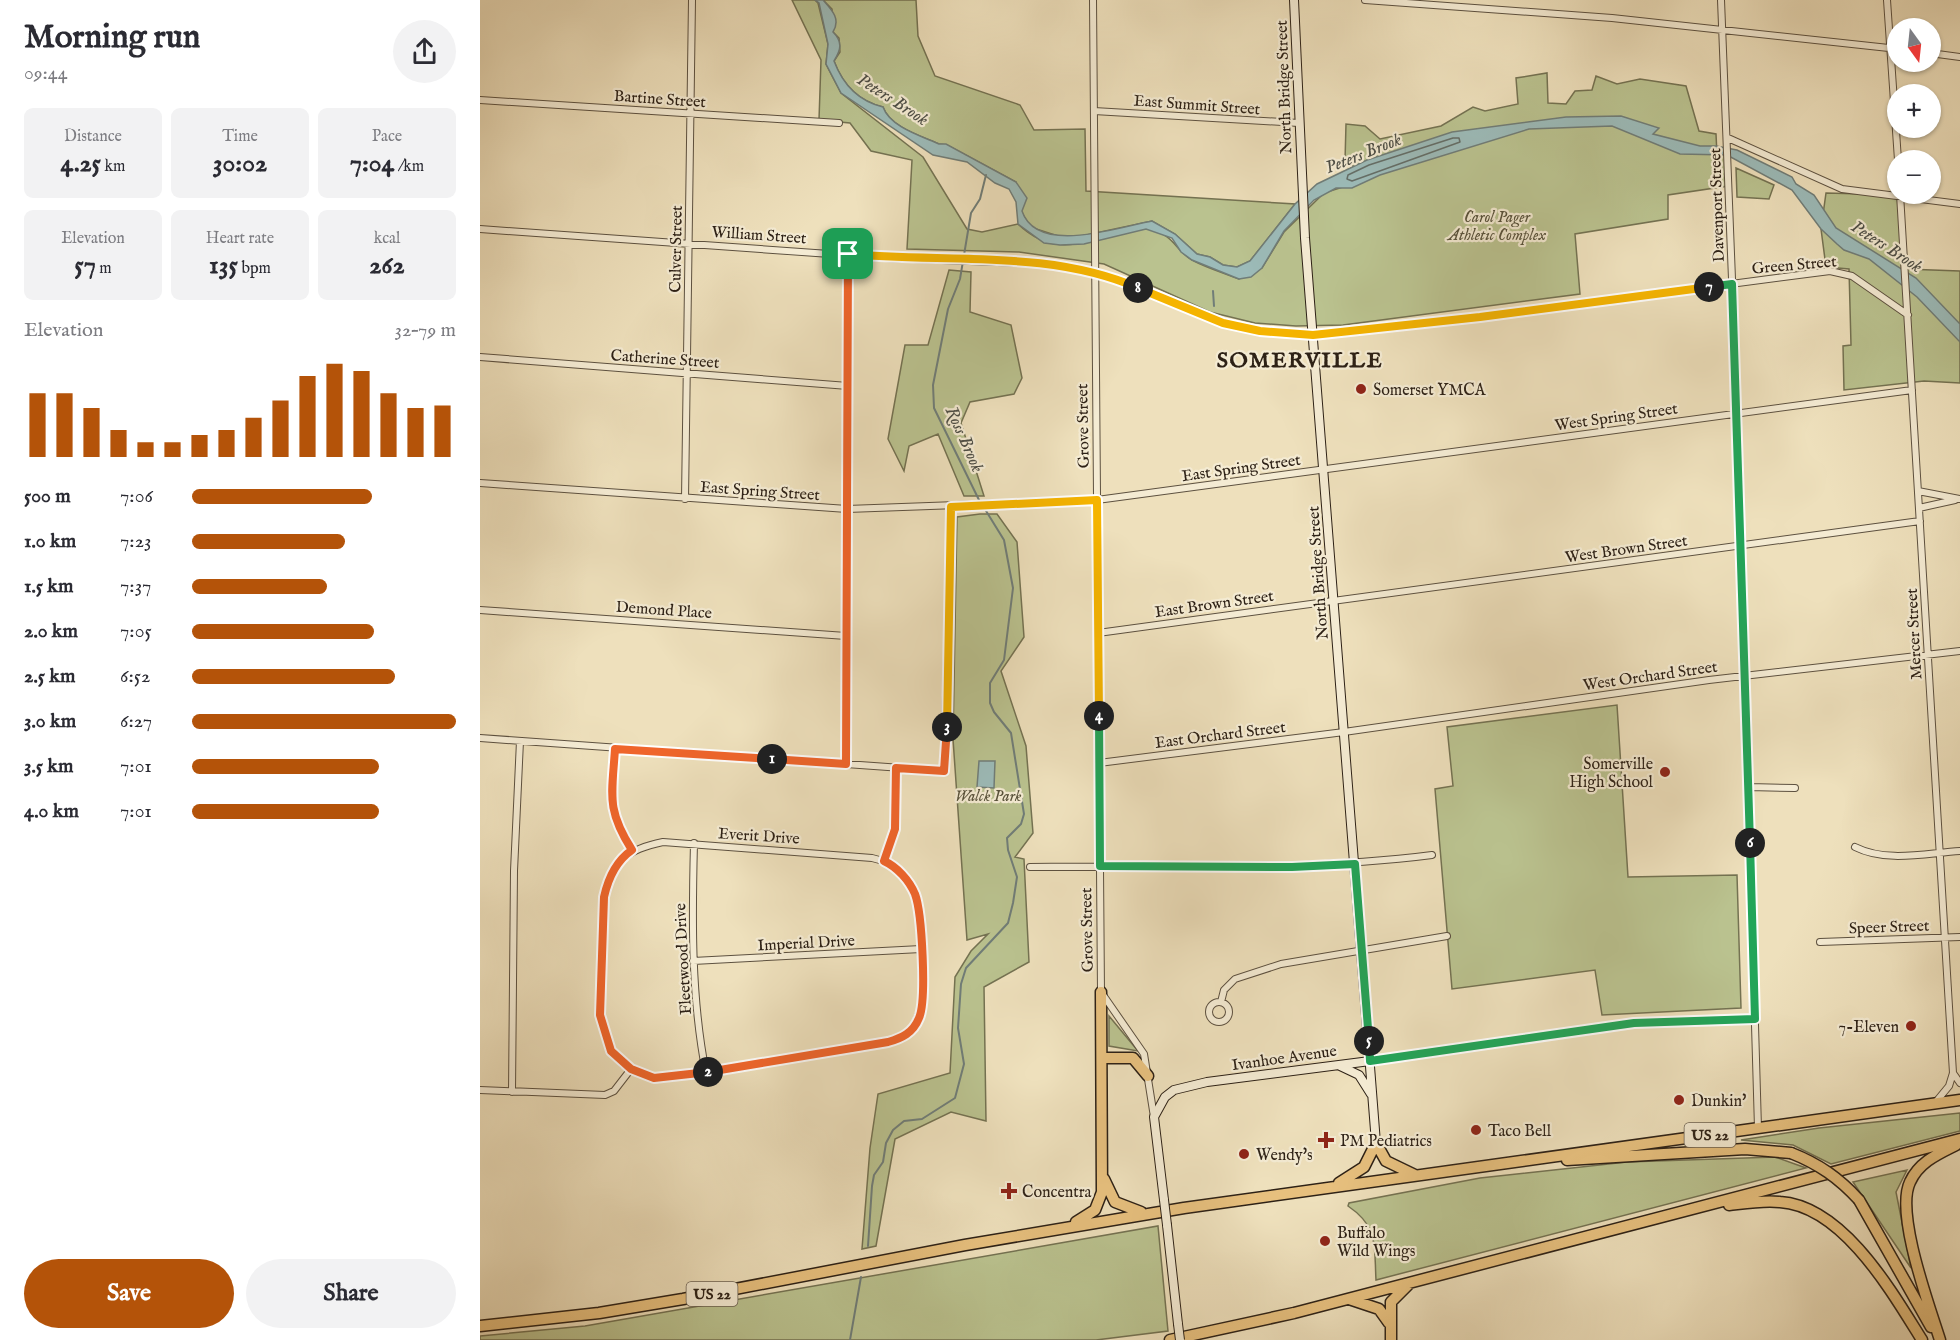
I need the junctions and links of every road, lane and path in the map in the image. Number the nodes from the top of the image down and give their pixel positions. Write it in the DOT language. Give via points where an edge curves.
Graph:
graph roads {
  1 [pos="692,0"];
  2 [pos="1093,0"];
  3 [pos="1294,0"];
  4 [pos="1365,0"];
  5 [pos="1720,0"];
  6 [pos="1887,0"];
  7 [pos="1462,3"];
  8 [pos="1890,18"];
  9 [pos="1722,29"];
  10 [pos="1887,48"];
  11 [pos="1941,54"];
  12 [pos="1960,57"];
  13 [pos="1895,72"];
  14 [pos="480,100"];
  15 [pos="1094,111"];
  16 [pos="689,113"];
  17 [pos="839,123"];
  18 [pos="1299,123"];
  19 [pos="1728,141"];
  20 [pos="1898,150"];
  21 [pos="1887,194"];
  22 [pos="1941,201"];
  23 [pos="1900,204"];
  24 [pos="1960,204"];
  25 [pos="480,230"];
  26 [pos="689,242"];
  27 [pos="848,254"];
  28 [pos="1095,272"];
  29 [pos="1732,284"];
  30 [pos="1908,315"];
  31 [pos="1313,335"];
  32 [pos="480,357"];
  33 [pos="686,373"];
  34 [pos="848,386"];
  35 [pos="1912,390"];
  36 [pos="1737,413"];
  37 [pos="1324,469"];
  38 [pos="480,483"];
  39 [pos="1918,491"];
  40 [pos="685,499"];
  41 [pos="1959,499"];
  42 [pos="1097,500"];
  43 [pos="951,507"];
  44 [pos="1919,508"];
  45 [pos="847,509"];
  46 [pos="1920,521"];
  47 [pos="1741,546"];
  48 [pos="1334,602"];
  49 [pos="480,610"];
  50 [pos="1098,633"];
  51 [pos="846,636"];
  52 [pos="1960,651"];
  53 [pos="1928,654"];
  54 [pos="1746,675"];
  55 [pos="1344,732"];
  56 [pos="480,738"];
  57 [pos="520,741"];
  58 [pos="615,749"];
  59 [pos="1099,763"];
  60 [pos="846,764"];
  61 [pos="896,768"];
  62 [pos="1749,787"];
  63 [pos="1795,788"];
  64 [pos="694,843"];
  65 [pos="1855,847"];
  66 [pos="632,850"];
  67 [pos="1960,851"];
  68 [pos="1940,852"];
  69 [pos="1432,855"];
  70 [pos="884,861"];
  71 [pos="1355,864"];
  72 [pos="1100,866"];
  73 [pos="1030,867"];
  74 [pos="1447,936"];
  75 [pos="1960,936"];
  76 [pos="1946,937"];
  77 [pos="1820,942"];
  78 [pos="921,949"];
  79 [pos="1361,949"];
  80 [pos="693,961"];
  81 [pos="1101,992"];
  82 [pos="1221,1002"];
  83 [pos="1755,1019"];
  84 [pos="1102,1058"];
  85 [pos="1370,1061"];
  86 [pos="1334,1065"];
  87 [pos="631,1069"];
  88 [pos="706,1073"];
  89 [pos="1953,1073"];
  90 [pos="1148,1076"];
  91 [pos="1960,1083"];
  92 [pos="480,1090"];
  93 [pos="512,1092"];
  94 [pos="1373,1097"];
  95 [pos="1960,1100"];
  96 [pos="1935,1104"];
  97 [pos="1154,1117"];
  98 [pos="1758,1128"];
  99 [pos="1960,1141"];
  100 [pos="1376,1143"];
  101 [pos="1486,1167"];
  102 [pos="1103,1176"];
  103 [pos="1418,1177"];
  104 [pos="1329,1188"];
  105 [pos="1699,1207"];
  106 [pos="1147,1214"];
  107 [pos="1068,1227"];
  108 [pos="1411,1282"];
  109 [pos="1349,1299"];
  110 [pos="1389,1323"];
  111 [pos="483,1325"];
  112 [pos="1170,1340"];
  113 [pos="1180,1340"];
  114 [pos="1391,1340"];
  115 [pos="1922,1340"];
  116 [pos="1940,1340"];
  1 -- 16 [label="street, Culver Street"];
  2 -- 15 [label="street, Grove Street"];
  3 -- 18 [label="street, North Bridge Street"];
  4 -- 7 [label="street"];
  5 -- 9 [label="street, Davenport Street"];
  6 -- 8 [label="street"];
  7 -- 9 [label="street"];
  9 -- 10 [label="street"];
  9 -- 19 [label="street, Davenport Street"];
  11 -- 12 [label="street"];
  13 -- 20 [label="street"];
  14 -- 16 [label="street, Bartine Street"];
  15 -- 18 [label="street, East Summit Street"];
  15 -- 28 [label="street, Grove Street"];
  16 -- 17 [label="street, Bartine Street"];
  16 -- 26 [label="street, Culver Street"];
  18 -- 31 [label="street, North Bridge Street"];
  19 -- 21 [label="street" via="1842,189"];
  19 -- 29 [label="street, Davenport Street"];
  22 -- 24 [label="street"];
  23 -- 30 [label="street, Mercer Street"];
  25 -- 26 [label="street, William Street"];
  26 -- 27 [label="street, William Street"];
  26 -- 33 [label="street, Culver Street"];
  27 -- 28 [label="street, William Street" via="1050,264"];
  27 -- 34 [label="street"];
  28 -- 31 [label="street, William Street" via="1223,323 1260,331"];
  28 -- 42 [label="street, Grove Street"];
  29 -- 30 [label="street, Green Street" via="1830,271 1843,273"];
  29 -- 31 [label="street, Green Street"];
  29 -- 36 [label="street, Davenport Street"];
  30 -- 35 [label="street, Mercer Street"];
  31 -- 37 [label="street, North Bridge Street"];
  32 -- 33 [label="street, Catherine Street"];
  33 -- 34 [label="street, Catherine Street"];
  33 -- 40 [label="street, Culver Street"];
  34 -- 45 [label="street"];
  35 -- 36 [label="street, West Spring Street"];
  35 -- 39 [label="street, Mercer Street"];
  36 -- 37 [label="street, West Spring Street"];
  36 -- 47 [label="street, Davenport Street"];
  37 -- 42 [label="street, East Spring Street"];
  37 -- 48 [label="street, North Bridge Street"];
  38 -- 40 [label="street, East Spring Street"];
  39 -- 41 [label="street"];
  39 -- 44 [label="street, Mercer Street"];
  40 -- 45 [label="street, East Spring Street"];
  41 -- 44 [label="street"];
  42 -- 43 [label="street, East Spring Street"];
  42 -- 50 [label="street, Grove Street"];
  43 -- 45 [label="street, East Spring Street"];
  43 -- 61 [label="street" via="944,771"];
  44 -- 46 [label="street, Mercer Street"];
  45 -- 51 [label="street"];
  46 -- 47 [label="street, West Brown Street"];
  46 -- 53 [label="street, Mercer Street"];
  47 -- 48 [label="street, West Brown Street"];
  47 -- 54 [label="street, Davenport Street"];
  48 -- 50 [label="street, East Brown Street"];
  48 -- 55 [label="street, North Bridge Street"];
  49 -- 51 [label="street, Demond Place"];
  50 -- 59 [label="street, Grove Street"];
  51 -- 60 [label="street"];
  52 -- 53 [label="street, West Orchard Street"];
  53 -- 54 [label="street, West Orchard Street"];
  53 -- 68 [label="street, Mercer Street"];
  54 -- 55 [label="street, West Orchard Street"];
  54 -- 62 [label="street, Davenport Street"];
  55 -- 59 [label="street, East Orchard Street"];
  55 -- 71 [label="street, North Bridge Street"];
  56 -- 57 [label="street"];
  57 -- 58 [label="street"];
  57 -- 93 [label="street" via="514,871"];
  58 -- 60 [label="street"];
  58 -- 66 [label="street" via="612,809"];
  59 -- 72 [label="street, Grove Street"];
  60 -- 61 [label="street"];
  61 -- 70 [label="street" via="895,829"];
  62 -- 63 [label="street"];
  62 -- 83 [label="street, Davenport Street"];
  64 -- 66 [label="street, Everit Drive" via="663,842"];
  64 -- 70 [label="street, Everit Drive"];
  64 -- 80 [label="street, Fleetwood Drive"];
  65 -- 68 [label="street" via="1879,856"];
  66 -- 87 [label="street" via="607,883 600,989 606,1041 616,1058"];
  67 -- 68 [label="street"];
  68 -- 76 [label="street, Mercer Street"];
  69 -- 71 [label="street"];
  70 -- 78 [label="street" via="898,870 916,896"];
  71 -- 72 [label="street"];
  71 -- 79 [label="street, North Bridge Street"];
  72 -- 73 [label="street"];
  72 -- 81 [label="street, Grove Street"];
  74 -- 79 [label="street"];
  75 -- 76 [label="street, Speer Street"];
  76 -- 77 [label="street, Speer Street"];
  76 -- 89 [label="street, Mercer Street"];
  78 -- 80 [label="street, Imperial Drive"];
  78 -- 88 [label="street" via="923,1003 919,1018 907,1034 888,1042"];
  79 -- 82 [label="street" via="1242,975 1227,986"];
  79 -- 85 [label="street, North Bridge Street"];
  80 -- 88 [label="street, Fleetwood Drive"];
  81 -- 84 [label="highway"];
  81 -- 90 [label="street, Grove Street" via="1140,1047"];
  83 -- 85 [label="street, Ivanhoe Avenue" via="1634,1023"];
  83 -- 98 [label="street, Davenport Street"];
  84 -- 90 [label="highway" via="1133,1058"];
  84 -- 102 [label="highway"];
  85 -- 86 [label="street, Ivanhoe Avenue"];
  85 -- 94 [label="street, North Bridge Street"];
  86 -- 94 [label="street" via="1359,1075"];
  86 -- 97 [label="street, Ivanhoe Avenue" via="1189,1085 1165,1097"];
  87 -- 88 [label="street" via="654,1078"];
  87 -- 93 [label="street" via="614,1091 605,1095"];
  89 -- 91 [label="street"];
  89 -- 96 [label="street" via="1949,1086"];
  90 -- 97 [label="street, Grove Street"];
  92 -- 93 [label="street"];
  94 -- 100 [label="street, North Bridge Street"];
  95 -- 96 [label="highway, US 22"];
  96 -- 98 [label="highway, US 22"];
  97 -- 113 [label="street, Grove Street, bridge"];
  98 -- 101 [label="highway, US 22"];
  99 -- 105 [label="highway"];
  99 -- 116 [label="highway" via="1922,1164 1906,1194 1906,1217"];
  100 -- 103 [label="highway" via="1386,1161"];
  100 -- 104 [label="highway" via="1364,1167"];
  101 -- 103 [label="highway, US 22"];
  101 -- 116 [label="highway, bridge" via="1745,1149 1791,1153 1820,1166 1859,1200"];
  102 -- 106 [label="highway" via="1115,1202"];
  102 -- 107 [label="highway" via="1098,1206"];
  103 -- 104 [label="highway, US 22"];
  104 -- 106 [label="highway, US 22"];
  105 -- 108 [label="highway"];
  105 -- 115 [label="highway" via="1781,1202 1820,1215 1839,1229 1872,1266"];
  106 -- 107 [label="highway, US 22"];
  107 -- 111 [label="highway, US 22" via="683,1299 599,1313"];
  108 -- 109 [label="highway"];
  108 -- 110 [label="highway" via="1391,1302"];
  109 -- 110 [label="highway" via="1379,1309"];
  109 -- 112 [label="highway"];
  110 -- 114 [label="highway"];
}
